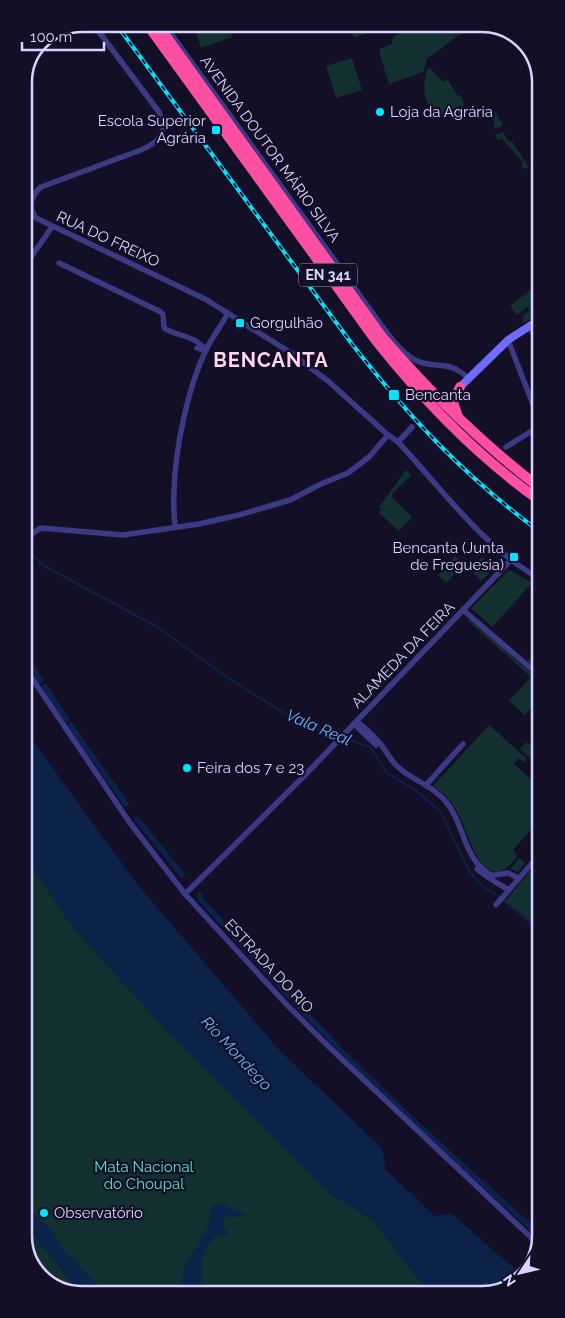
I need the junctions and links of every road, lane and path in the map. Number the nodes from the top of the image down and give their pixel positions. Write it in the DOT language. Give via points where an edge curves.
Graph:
graph roads {
  1 [pos="100,32"];
  2 [pos="153,32"];
  3 [pos="163,32"];
  4 [pos="170,32"];
  5 [pos="33,196"];
  6 [pos="33,214"];
  7 [pos="52,226"];
  8 [pos="33,254"];
  9 [pos="59,263"];
  10 [pos="228,313"];
  11 [pos="530,325"];
  12 [pos="532,329"];
  13 [pos="508,340"];
  14 [pos="197,348"];
  15 [pos="206,351"];
  16 [pos="468,378"];
  17 [pos="460,387"];
  18 [pos="429,389"];
  19 [pos="532,402"];
  20 [pos="459,420"];
  21 [pos="412,427"];
  22 [pos="532,431"];
  23 [pos="388,435"];
  24 [pos="398,442"];
  25 [pos="506,446"];
  26 [pos="532,482"];
  27 [pos="532,494"];
  28 [pos="175,527"];
  29 [pos="33,533"];
  30 [pos="511,560"];
  31 [pos="532,574"];
  32 [pos="463,610"];
  33 [pos="532,669"];
  34 [pos="33,680"];
  35 [pos="356,722"];
  36 [pos="463,744"];
  37 [pos="426,785"];
  38 [pos="532,863"];
  39 [pos="499,876"];
  40 [pos="518,878"];
  41 [pos="500,885"];
  42 [pos="509,890"];
  43 [pos="185,894"];
  44 [pos="496,905"];
  45 [pos="532,1238"];
  1 -- 5 [label="street, RUA DO FREIXO" via="159,112 164,128 161,136 152,146 46,184"];
  2 -- 27 [label="highway, EN 341" via="405,378 454,430"];
  3 -- 18 [label="highway, EN 341" via="382,337"];
  4 -- 16 [label="street, AVENIDA DOUTOR MÁRIO SILVA" via="404,352 416,361 457,369"];
  6 -- 7 [label="street, RUA DO FREIXO"];
  7 -- 8 [label="street"];
  7 -- 10 [label="street, RUA DO FREIXO"];
  9 -- 15 [label="street" via="161,312 164,328 173,334 191,338"];
  10 -- 15 [label="street"];
  10 -- 23 [label="street, RUA DO FREIXO" via="328,381"];
  11 -- 12 [label="street"];
  11 -- 13 [label="street"];
  13 -- 16 [label="street"];
  13 -- 19 [label="street"];
  14 -- 15 [label="street"];
  15 -- 28 [label="street" via="194,383 180,441 174,492"];
  16 -- 17 [label="street"];
  17 -- 18 [label="highway" via="445,396"];
  17 -- 20 [label="highway" via="453,402"];
  18 -- 20 [label="highway, EN 341"];
  20 -- 26 [label="highway"];
  21 -- 24 [label="street"];
  22 -- 25 [label="street"];
  23 -- 24 [label="street, RUA DO FREIXO"];
  23 -- 28 [label="street" via="354,469 290,500 223,519"];
  24 -- 30 [label="street, RUA DO FREIXO"];
  28 -- 29 [label="street" via="124,535 41,528"];
  30 -- 31 [label="street, RUA DO FREIXO"];
  30 -- 32 [label="street, ALAMEDA DA FEIRA"];
  32 -- 33 [label="street"];
  32 -- 35 [label="street, ALAMEDA DA FEIRA"];
  34 -- 43 [label="street, ESTRADA DO RIO" via="130,823"];
  35 -- 37 [label="street" via="379,742 398,767"];
  35 -- 41 [label="street" via="395,769 442,802 474,865"];
  35 -- 43 [label="street, ALAMEDA DA FEIRA"];
  36 -- 37 [label="street"];
  37 -- 39 [label="street" via="448,804 475,860 492,876"];
  38 -- 40 [label="street"];
  39 -- 40 [label="street" via="508,873"];
  39 -- 41 [label="street"];
  40 -- 42 [label="street"];
  41 -- 42 [label="street"];
  42 -- 44 [label="street"];
  43 -- 45 [label="street, ESTRADA DO RIO" via="328,1046"];
}
